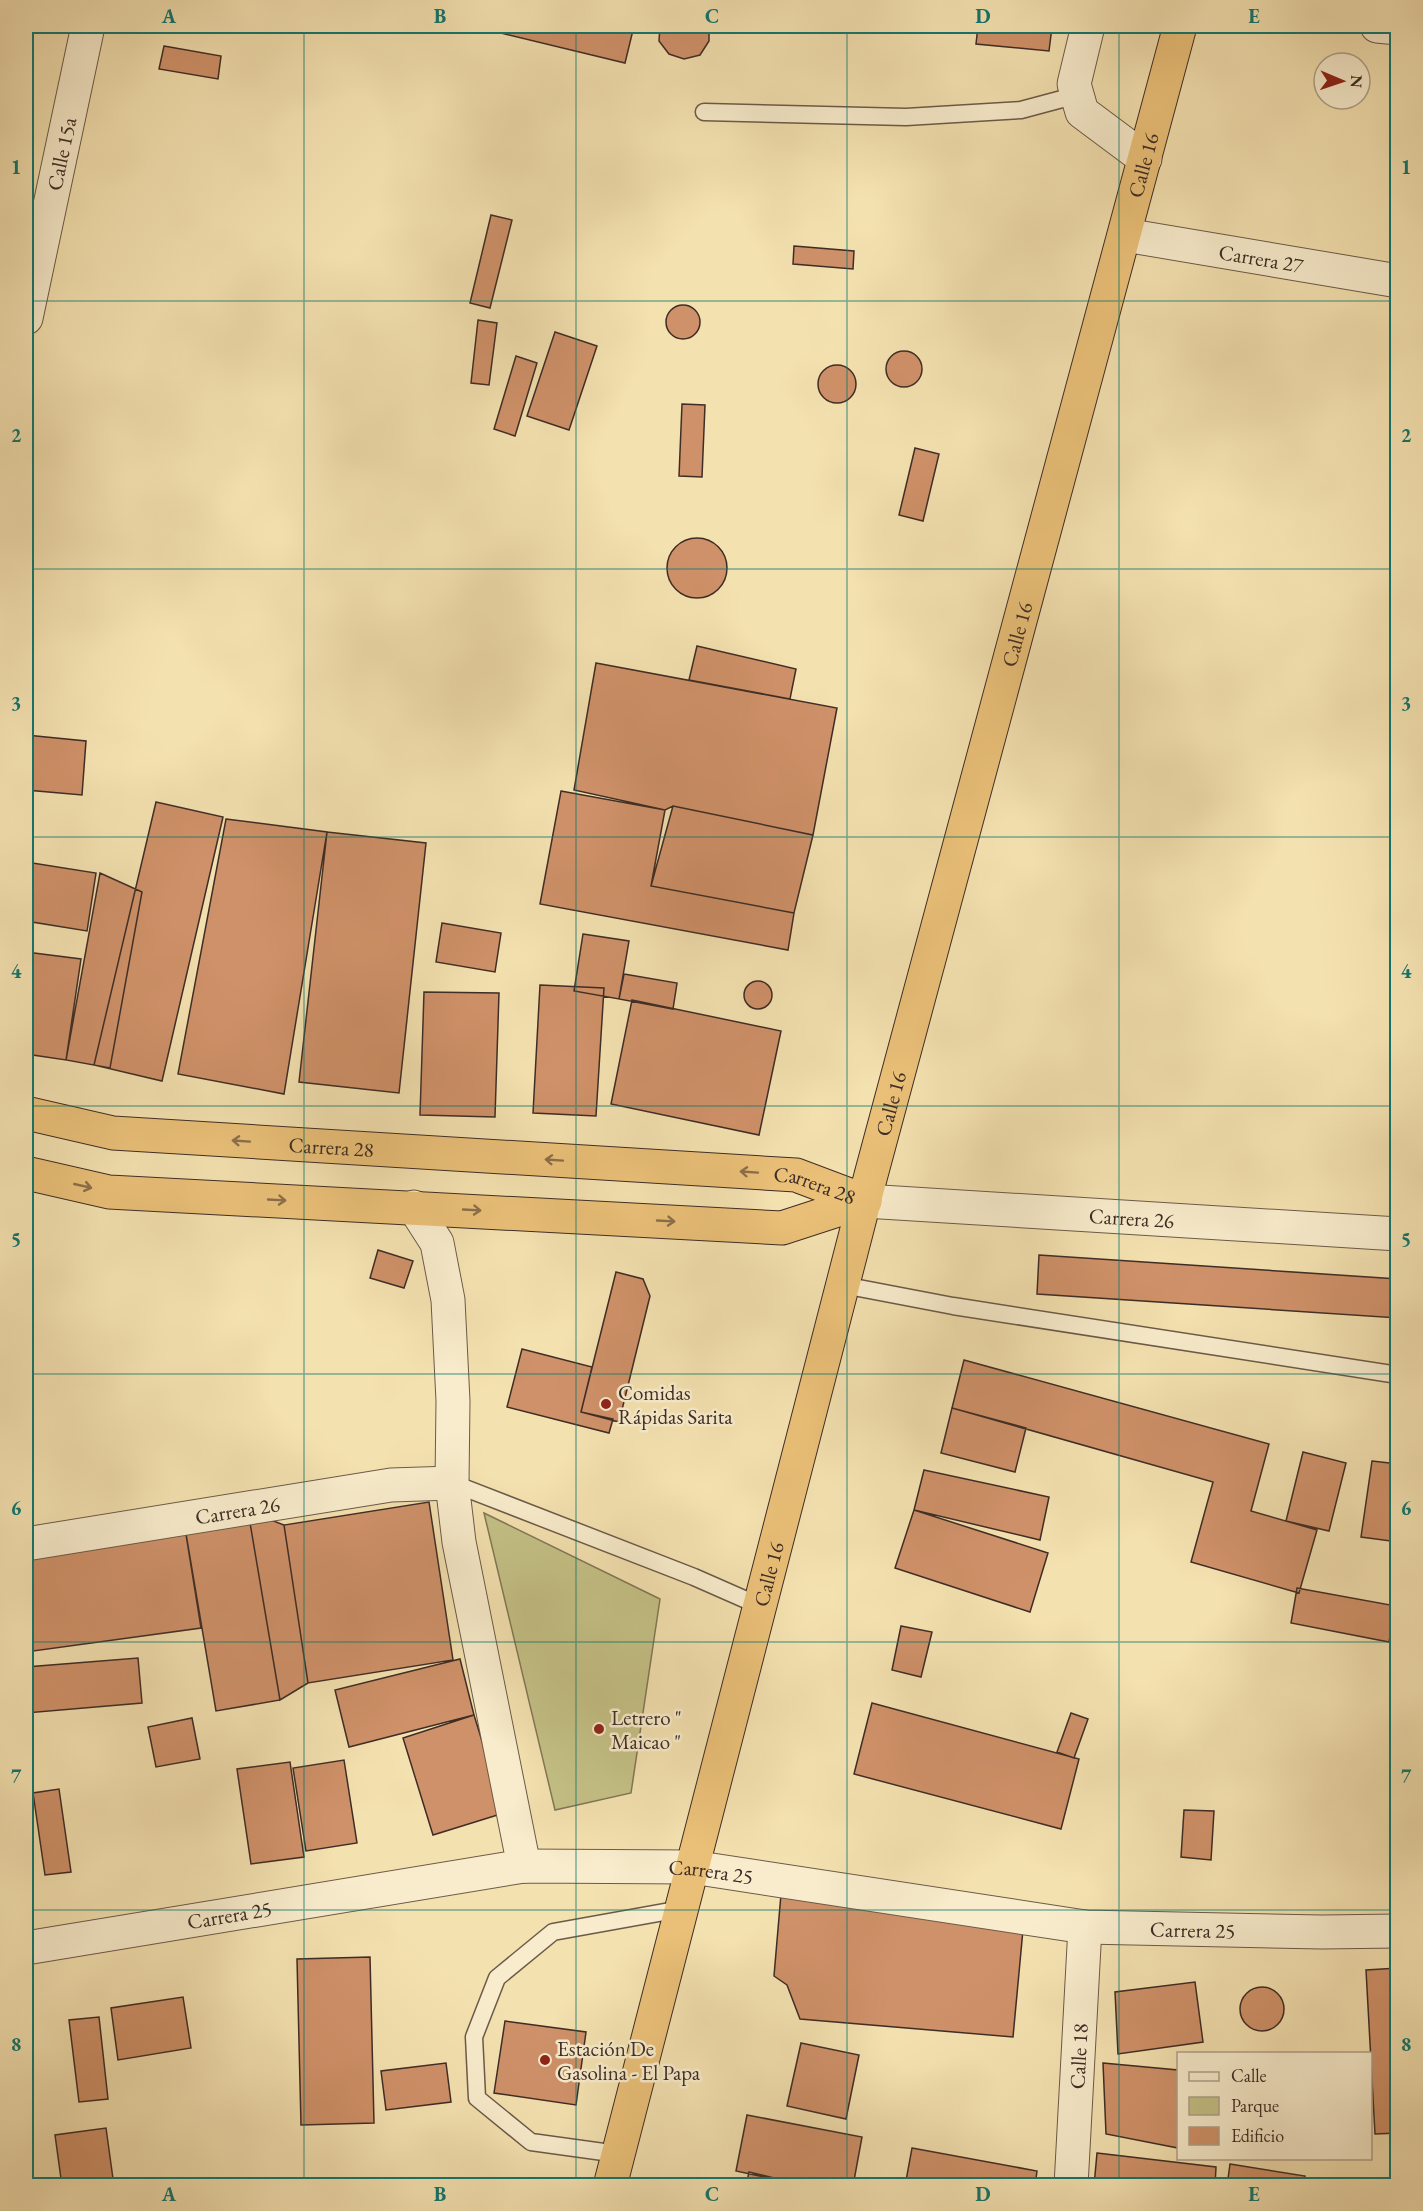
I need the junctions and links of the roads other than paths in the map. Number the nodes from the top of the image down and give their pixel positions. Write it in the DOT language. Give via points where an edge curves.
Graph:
graph roads {
  1 [pos="88,26"];
  2 [pos="1088,26"];
  3 [pos="1180,26"];
  4 [pos="1377,26"];
  5 [pos="1398,28"];
  6 [pos="1077,95"];
  7 [pos="704,112"];
  8 [pos="1145,159"];
  9 [pos="1125,235"];
  10 [pos="1398,281"];
  11 [pos="26,318"];
  12 [pos="26,1113"];
  13 [pos="26,1173"];
  14 [pos="865,1201"];
  15 [pos="414,1207"];
  16 [pos="1398,1234"];
  17 [pos="843,1285"];
  18 [pos="1398,1375"];
  19 [pos="452,1483"];
  20 [pos="26,1544"];
  21 [pos="760,1606"];
  22 [pos="524,1866"];
  23 [pos="692,1867"];
  24 [pos="681,1910"];
  25 [pos="1085,1927"];
  26 [pos="1398,1931"];
  27 [pos="26,1948"];
  28 [pos="618,2154"];
  29 [pos="610,2186"];
  30 [pos="1071,2186"];
  1 -- 11 [label="street, Calle 15a"];
  2 -- 6 [label="street" via="1074,84"];
  3 -- 8 [label="highway, Calle 16"];
  4 -- 5 [label="street"];
  6 -- 7 [label="lane" via="1021,110 906,117"];
  6 -- 8 [label="street" via="1082,112"];
  8 -- 9 [label="highway, Calle 16"];
  9 -- 10 [label="street, Carrera 27"];
  9 -- 14 [label="highway, Calle 16"];
  14 -- 12 [label="highway, Carrera 28, one-way" via="796,1175 113,1133"];
  13 -- 15 [label="highway, Carrera 28, one-way" via="109,1192"];
  15 -- 14 [label="highway, Carrera 28, one-way" via="782,1228"];
  14 -- 16 [label="street, Carrera 26"];
  14 -- 17 [label="highway, Calle 16"];
  15 -- 19 [label="street" via="437,1244 448,1300"];
  17 -- 18 [label="lane" via="953,1306"];
  17 -- 21 [label="highway, Calle 16"];
  19 -- 20 [label="street, Carrera 26" via="391,1485"];
  19 -- 21 [label="lane"];
  19 -- 22 [label="street" via="459,1542"];
  21 -- 23 [label="highway, Calle 16"];
  22 -- 23 [label="street, Carrera 25"];
  22 -- 27 [label="street, Carrera 25"];
  23 -- 24 [label="highway, Calle 16"];
  23 -- 25 [label="street, Carrera 25"];
  24 -- 28 [label="highway, Calle 16"];
  24 -- 28 [label="lane" via="553,1932 497,1978 474,2037 477,2098 531,2142"];
  25 -- 26 [label="street, Carrera 25"];
  25 -- 30 [label="street, Calle 18"];
  28 -- 29 [label="highway, Calle 16"];
}
